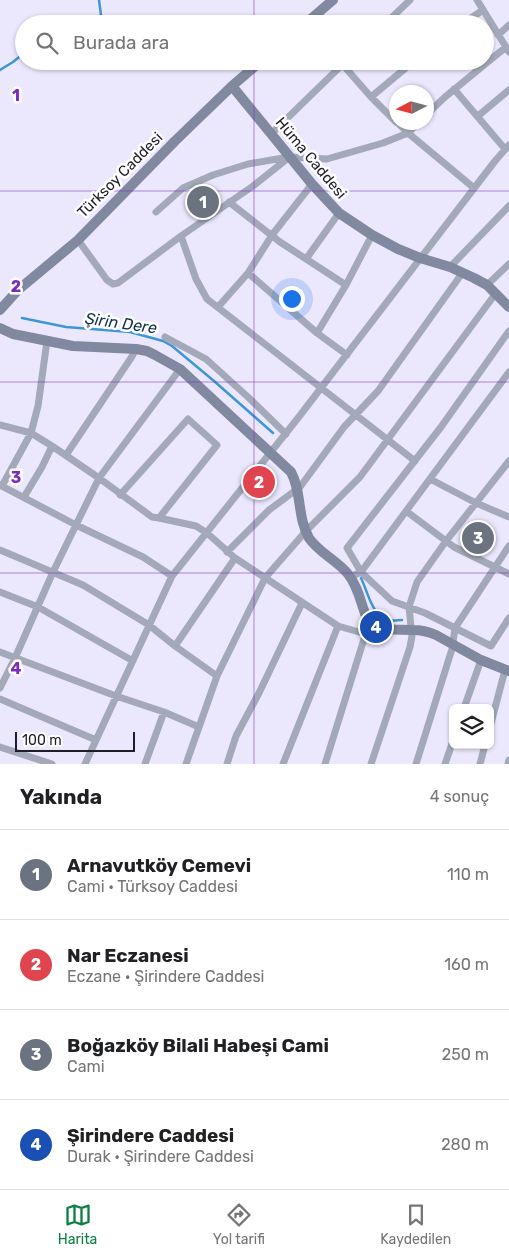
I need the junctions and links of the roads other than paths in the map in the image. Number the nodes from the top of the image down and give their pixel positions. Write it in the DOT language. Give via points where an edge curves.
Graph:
graph roads {
  1 [pos="333,0"];
  2 [pos="410,0"];
  3 [pos="477,0"];
  4 [pos="483,10"];
  5 [pos="316,15"];
  6 [pos="394,15"];
  7 [pos="476,15"];
  8 [pos="486,15"];
  9 [pos="509,25"];
  10 [pos="494,28"];
  11 [pos="498,35"];
  12 [pos="508,50"];
  13 [pos="494,60"];
  14 [pos="251,70"];
  15 [pos="338,70"];
  16 [pos="350,70"];
  17 [pos="403,70"];
  18 [pos="480,70"];
  19 [pos="232,86"];
  20 [pos="454,89"];
  21 [pos="509,90"];
  22 [pos="371,97"];
  23 [pos="434,108"];
  24 [pos="389,114"];
  25 [pos="478,116"];
  26 [pos="404,130"];
  27 [pos="412,130"];
  28 [pos="271,134"];
  29 [pos="408,134"];
  30 [pos="507,147"];
  31 [pos="289,157"];
  32 [pos="312,184"];
  33 [pos="474,188"];
  34 [pos="230,202"];
  35 [pos="509,206"];
  36 [pos="156,212"];
  37 [pos="339,213"];
  38 [pos="272,235"];
  39 [pos="372,235"];
  40 [pos="181,236"];
  41 [pos="78,240"];
  42 [pos="420,258"];
  43 [pos="306,259"];
  44 [pos="509,264"];
  45 [pos="450,267"];
  46 [pos="462,272"];
  47 [pos="248,273"];
  48 [pos="346,285"];
  49 [pos="487,285"];
  50 [pos="496,293"];
  51 [pos="218,307"];
  52 [pos="509,307"];
  53 [pos="0,310"];
  54 [pos="0,328"];
  55 [pos="509,331"];
  56 [pos="317,333"];
  57 [pos="165,337"];
  58 [pos="47,341"];
  59 [pos="136,349"];
  60 [pos="347,355"];
  61 [pos="180,369"];
  62 [pos="509,372"];
  63 [pos="321,388"];
  64 [pos="356,415"];
  65 [pos="0,425"];
  66 [pos="31,433"];
  67 [pos="286,434"];
  68 [pos="388,440"];
  69 [pos="52,446"];
  70 [pos="270,453"];
  71 [pos="66,455"];
  72 [pos="415,461"];
  73 [pos="509,461"];
  74 [pos="98,478"];
  75 [pos="430,479"];
  76 [pos="1,485"];
  77 [pos="297,490"];
  78 [pos="120,495"];
  79 [pos="24,497"];
  80 [pos="476,503"];
  81 [pos="406,511"];
  82 [pos="509,517"];
  83 [pos="159,518"];
  84 [pos="76,525"];
  85 [pos="306,531"];
  86 [pos="206,533"];
  87 [pos="446,541"];
  88 [pos="509,546"];
  89 [pos="0,550"];
  90 [pos="227,552"];
  91 [pos="234,558"];
  92 [pos="495,567"];
  93 [pos="53,572"];
  94 [pos="361,572"];
  95 [pos="509,574"];
  96 [pos="172,576"];
  97 [pos="350,577"];
  98 [pos="265,578"];
  99 [pos="0,592"];
  100 [pos="302,603"];
  101 [pos="38,607"];
  102 [pos="409,607"];
  103 [pos="509,618"];
  104 [pos="369,624"];
  105 [pos="149,626"];
  106 [pos="338,626"];
  107 [pos="454,628"];
  108 [pos="411,629"];
  109 [pos="366,634"];
  110 [pos="452,644"];
  111 [pos="174,646"];
  112 [pos="0,652"];
  113 [pos="15,658"];
  114 [pos="481,660"];
  115 [pos="133,661"];
  116 [pos="507,671"];
  117 [pos="217,676"];
  118 [pos="0,688"];
  119 [pos="116,696"];
  120 [pos="0,699"];
  121 [pos="465,704"];
  122 [pos="164,712"];
  123 [pos="494,714"];
  124 [pos="199,727"];
  125 [pos="96,740"];
  126 [pos="0,747"];
  127 [pos="450,749"];
  128 [pos="484,749"];
  129 [pos="509,760"];
  130 [pos="32,761"];
  131 [pos="52,764"];
  132 [pos="85,764"];
  133 [pos="145,764"];
  134 [pos="186,764"];
  135 [pos="227,764"];
  136 [pos="283,764"];
  137 [pos="325,764"];
  138 [pos="371,764"];
  139 [pos="416,764"];
  140 [pos="445,764"];
  141 [pos="480,764"];
  142 [pos="508,764"];
  1 -- 5 [label="street"];
  2 -- 6 [label="street"];
  3 -- 4 [label="street"];
  4 -- 7 [label="street"];
  4 -- 8 [label="street"];
  9 -- 11 [label="street"];
  10 -- 11 [label="street"];
  11 -- 12 [label="street"];
  12 -- 13 [label="street"];
  14 -- 19 [label="street, Türksoy Caddesi"];
  15 -- 28 [label="street"];
  16 -- 22 [label="street"];
  17 -- 22 [label="street"];
  18 -- 20 [label="street"];
  19 -- 28 [label="street, Hüma Caddesi"];
  19 -- 41 [label="street, Türksoy Caddesi"];
  20 -- 23 [label="street"];
  20 -- 25 [label="street"];
  21 -- 25 [label="street"];
  22 -- 24 [label="street"];
  25 -- 30 [label="street"];
  26 -- 29 [label="street"];
  27 -- 29 [label="street"];
  28 -- 31 [label="street, Hüma Caddesi"];
  29 -- 31 [label="street" via="327,159"];
  29 -- 33 [label="street"];
  30 -- 33 [label="street"];
  31 -- 32 [label="street, Hüma Caddesi"];
  31 -- 34 [label="street"];
  31 -- 36 [label="street" via="248,164 213,176 184,188"];
  32 -- 37 [label="street, Hüma Caddesi"];
  32 -- 38 [label="street"];
  33 -- 42 [label="street"];
  34 -- 38 [label="street"];
  34 -- 40 [label="street"];
  35 -- 45 [label="street"];
  37 -- 39 [label="street, Hüma Caddesi"];
  37 -- 43 [label="street"];
  38 -- 43 [label="street"];
  38 -- 47 [label="street"];
  39 -- 42 [label="street, Hüma Caddesi"];
  39 -- 48 [label="street"];
  40 -- 41 [label="street" via="116,284 107,280"];
  40 -- 51 [label="street" via="196,279 207,298"];
  41 -- 53 [label="street, Türksoy Caddesi" via="18,290"];
  42 -- 45 [label="street, Hüma Caddesi"];
  42 -- 60 [label="street"];
  43 -- 48 [label="street"];
  44 -- 49 [label="street"];
  45 -- 46 [label="street, Hüma Caddesi"];
  46 -- 49 [label="street, Hüma Caddesi"];
  46 -- 64 [label="street" via="378,391"];
  47 -- 51 [label="street"];
  47 -- 56 [label="street"];
  48 -- 56 [label="street"];
  49 -- 50 [label="street, Hüma Caddesi"];
  50 -- 52 [label="street, Hüma Caddesi"];
  50 -- 68 [label="street"];
  51 -- 63 [label="street"];
  54 -- 58 [label="street"];
  55 -- 72 [label="street"];
  56 -- 60 [label="street"];
  57 -- 67 [label="street" via="206,359"];
  58 -- 59 [label="street" via="73,346"];
  58 -- 66 [label="street"];
  59 -- 61 [label="street" via="156,355"];
  59 -- 71 [label="street"];
  60 -- 63 [label="street"];
  61 -- 70 [label="street"];
  61 -- 74 [label="street"];
  62 -- 75 [label="street"];
  63 -- 64 [label="street"];
  63 -- 67 [label="street"];
  64 -- 68 [label="street"];
  64 -- 77 [label="street"];
  65 -- 66 [label="street"];
  66 -- 69 [label="street"];
  66 -- 76 [label="street"];
  67 -- 70 [label="street"];
  68 -- 72 [label="street"];
  68 -- 85 [label="street" via="360,477"];
  69 -- 71 [label="street"];
  69 -- 79 [label="street"];
  70 -- 77 [label="street" via="294,477"];
  70 -- 86 [label="street"];
  71 -- 74 [label="street"];
  72 -- 94 [label="street" via="347,548"];
  73 -- 80 [label="street"];
  74 -- 78 [label="street"];
  74 -- 84 [label="street"];
  75 -- 80 [label="street"];
  75 -- 81 [label="street"];
  76 -- 79 [label="street"];
  77 -- 85 [label="street"];
  77 -- 90 [label="street" via="270,510"];
  78 -- 83 [label="street" via="152,517"];
  78 -- 83 [label="street" via="188,419 217,445"];
  79 -- 84 [label="street"];
  80 -- 82 [label="street"];
  80 -- 87 [label="street"];
  81 -- 87 [label="street"];
  81 -- 94 [label="street"];
  83 -- 86 [label="street" via="196,526"];
  84 -- 93 [label="street"];
  84 -- 96 [label="street" via="143,557"];
  85 -- 97 [label="street" via="315,545"];
  85 -- 98 [label="street"];
  86 -- 90 [label="street"];
  86 -- 96 [label="street"];
  87 -- 92 [label="street"];
  87 -- 102 [label="street" via="417,582"];
  88 -- 92 [label="street"];
  89 -- 93 [label="street"];
  90 -- 91 [label="street"];
  91 -- 98 [label="street"];
  91 -- 111 [label="street"];
  92 -- 95 [label="street"];
  92 -- 107 [label="street"];
  93 -- 101 [label="street"];
  93 -- 105 [label="street" via="82,585"];
  94 -- 97 [label="street"];
  94 -- 102 [label="street" via="392,601"];
  96 -- 105 [label="street"];
  97 -- 104 [label="street"];
  98 -- 100 [label="street"];
  98 -- 117 [label="street"];
  99 -- 101 [label="street"];
  100 -- 106 [label="street"];
  100 -- 135 [label="street" via="236,736"];
  101 -- 113 [label="street"];
  101 -- 115 [label="street"];
  102 -- 107 [label="street"];
  102 -- 108 [label="street"];
  103 -- 107 [label="street" via="490,646"];
  104 -- 108 [label="street" via="387,630"];
  104 -- 109 [label="street"];
  105 -- 111 [label="street"];
  105 -- 115 [label="street"];
  106 -- 109 [label="street"];
  106 -- 136 [label="street"];
  107 -- 110 [label="street"];
  108 -- 110 [label="street" via="429,632"];
  108 -- 138 [label="street" via="410,648"];
  109 -- 137 [label="street"];
  110 -- 114 [label="street"];
  110 -- 139 [label="street"];
  111 -- 117 [label="street"];
  112 -- 113 [label="street"];
  113 -- 118 [label="street"];
  113 -- 119 [label="street"];
  114 -- 116 [label="street"];
  114 -- 121 [label="street"];
  115 -- 119 [label="street"];
  116 -- 123 [label="street"];
  117 -- 124 [label="street"];
  119 -- 122 [label="street"];
  119 -- 125 [label="street"];
  120 -- 125 [label="street"];
  122 -- 124 [label="street"];
  122 -- 133 [label="street"];
  124 -- 134 [label="street"];
  125 -- 132 [label="street"];
  126 -- 130 [label="street"];
  127 -- 140 [label="street"];
  128 -- 141 [label="street"];
  129 -- 142 [label="street"];
  130 -- 131 [label="street"];
}
